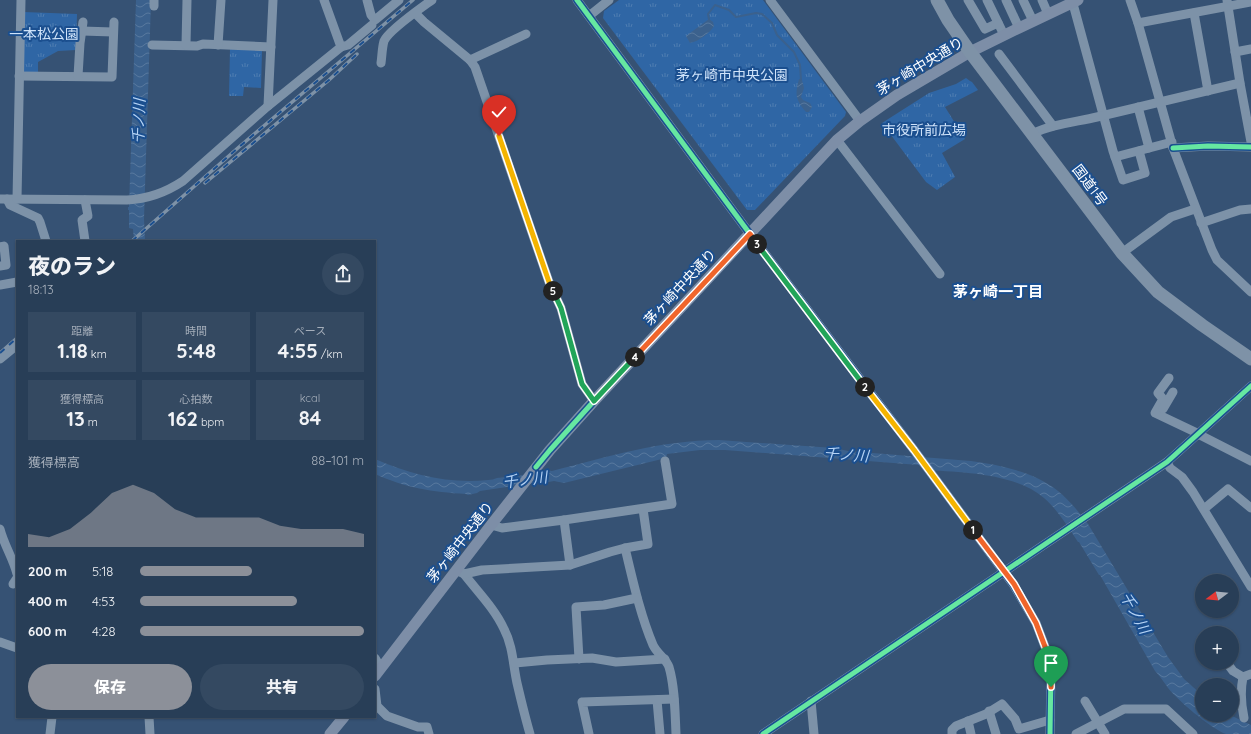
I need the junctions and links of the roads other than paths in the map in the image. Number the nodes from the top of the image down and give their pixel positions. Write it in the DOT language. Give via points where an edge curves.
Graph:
graph roads {
  1 [pos="21,0"];
  2 [pos="187,0"];
  3 [pos="220,0"];
  4 [pos="273,0"];
  5 [pos="324,0"];
  6 [pos="367,0"];
  7 [pos="399,0"];
  8 [pos="432,0"];
  9 [pos="577,0"];
  10 [pos="609,0"];
  11 [pos="770,0"];
  12 [pos="937,0"];
  13 [pos="968,0"];
  14 [pos="987,0"];
  15 [pos="1006,0"];
  16 [pos="1023,0"];
  17 [pos="1042,0"];
  18 [pos="1130,0"];
  19 [pos="1069,2"];
  20 [pos="1251,2"];
  21 [pos="1228,3"];
  22 [pos="415,13"];
  23 [pos="1194,13"];
  24 [pos="1048,14"];
  25 [pos="589,16"];
  26 [pos="1033,21"];
  27 [pos="114,22"];
  28 [pos="998,23"];
  29 [pos="1138,23"];
  30 [pos="372,25"];
  31 [pos="1019,28"];
  32 [pos="113,32"];
  33 [pos="526,34"];
  34 [pos="1004,35"];
  35 [pos="152,45"];
  36 [pos="186,45"];
  37 [pos="218,45"];
  38 [pos="271,46"];
  39 [pos="341,47"];
  40 [pos="1251,49"];
  41 [pos="970,52"];
  42 [pos="1235,52"];
  43 [pos="999,54"];
  44 [pos="470,60"];
  45 [pos="381,63"];
  46 [pos="19,76"];
  47 [pos="78,76"];
  48 [pos="1240,83"];
  49 [pos="1208,91"];
  50 [pos="1160,102"];
  51 [pos="268,106"];
  52 [pos="1138,107"];
  53 [pos="1104,116"];
  54 [pos="860,121"];
  55 [pos="1053,126"];
  56 [pos="1032,134"];
  57 [pos="837,140"];
  58 [pos="1251,142"];
  59 [pos="1172,145"];
  60 [pos="1251,147"];
  61 [pos="1149,148"];
  62 [pos="1139,150"];
  63 [pos="1115,156"];
  64 [pos="4,199"];
  65 [pos="17,199"];
  66 [pos="85,200"];
  67 [pos="1195,209"];
  68 [pos="1251,210"];
  69 [pos="1201,223"];
  70 [pos="750,234"];
  71 [pos="46,240"];
  72 [pos="85,240"];
  73 [pos="0,247"];
  74 [pos="1122,253"];
  75 [pos="0,266"];
  76 [pos="940,274"];
  77 [pos="16,282"];
  78 [pos="0,285"];
  79 [pos="1251,292"];
  80 [pos="16,346"];
  81 [pos="0,359"];
  82 [pos="1251,359"];
  83 [pos="1169,378"];
  84 [pos="1251,386"];
  85 [pos="1173,392"];
  86 [pos="594,401"];
  87 [pos="1159,415"];
  88 [pos="1197,435"];
  89 [pos="665,461"];
  90 [pos="1251,461"];
  91 [pos="1167,462"];
  92 [pos="643,508"];
  93 [pos="1251,508"];
  94 [pos="1204,509"];
  95 [pos="564,520"];
  96 [pos="491,525"];
  97 [pos="0,529"];
  98 [pos="625,548"];
  99 [pos="570,565"];
  100 [pos="16,567"];
  101 [pos="1004,571"];
  102 [pos="460,572"];
  103 [pos="1251,587"];
  104 [pos="637,598"];
  105 [pos="0,642"];
  106 [pos="16,648"];
  107 [pos="579,658"];
  108 [pos="665,659"];
  109 [pos="515,663"];
  110 [pos="1232,670"];
  111 [pos="378,672"];
  112 [pos="1247,675"];
  113 [pos="376,698"];
  114 [pos="674,699"];
  115 [pos="657,700"];
  116 [pos="811,701"];
  117 [pos="1085,701"];
  118 [pos="989,711"];
  119 [pos="52,718"];
  120 [pos="149,718"];
  121 [pos="343,718"];
  122 [pos="1244,718"];
  123 [pos="1050,720"];
  124 [pos="968,721"];
  125 [pos="1098,722"];
  126 [pos="1019,731"];
  127 [pos="50,734"];
  128 [pos="150,734"];
  129 [pos="330,734"];
  130 [pos="429,734"];
  131 [pos="530,734"];
  132 [pos="589,734"];
  133 [pos="660,734"];
  134 [pos="676,734"];
  135 [pos="763,734"];
  136 [pos="814,734"];
  137 [pos="952,734"];
  138 [pos="971,734"];
  139 [pos="996,734"];
  140 [pos="1050,734"];
  141 [pos="1076,734"];
  142 [pos="1105,734"];
  143 [pos="1193,734"];
  1 -- 46 [label="street"];
  2 -- 36 [label="street"];
  3 -- 37 [label="street"];
  4 -- 38 [label="street"];
  5 -- 39 [label="street"];
  6 -- 7 [label="street" via="375,20"];
  8 -- 22 [label="street"];
  9 -- 25 [label="street"];
  10 -- 25 [label="street"];
  11 -- 54 [label="street"];
  12 -- 41 [label="highway, 国道1号"];
  13 -- 28 [label="street" via="985,29"];
  14 -- 28 [label="street"];
  15 -- 31 [label="street"];
  16 -- 26 [label="street"];
  17 -- 24 [label="street"];
  18 -- 29 [label="street"];
  19 -- 24 [label="main road, 茅ヶ崎中央通り"];
  19 -- 53 [label="street"];
  20 -- 21 [label="street"];
  21 -- 23 [label="street"];
  21 -- 42 [label="street"];
  22 -- 44 [label="street"];
  22 -- 45 [label="street" via="387,37"];
  23 -- 29 [label="street"];
  23 -- 49 [label="street"];
  24 -- 26 [label="main road, 茅ヶ崎中央通り"];
  25 -- 70 [label="street"];
  26 -- 31 [label="main road, 茅ヶ崎中央通り"];
  27 -- 32 [label="street"];
  28 -- 34 [label="street"];
  29 -- 50 [label="street"];
  30 -- 39 [label="street" via="348,45"];
  31 -- 34 [label="main road, 茅ヶ崎中央通り"];
  32 -- 47 [label="street" via="112,77"];
  32 -- 47 [label="street" via="82,27"];
  33 -- 44 [label="street"];
  34 -- 41 [label="main road, 茅ヶ崎中央通り"];
  35 -- 36 [label="street"];
  36 -- 37 [label="street"];
  37 -- 38 [label="street"];
  38 -- 51 [label="street"];
  39 -- 51 [label="street"];
  40 -- 42 [label="street"];
  41 -- 54 [label="main road, 茅ヶ崎中央通り" via="897,95"];
  41 -- 56 [label="highway, 国道1号"];
  42 -- 48 [label="street"];
  43 -- 55 [label="street"];
  44 -- 86 [label="street" via="475,67 549,282 561,308 582,384"];
  46 -- 47 [label="street"];
  46 -- 65 [label="street"];
  48 -- 49 [label="street"];
  48 -- 58 [label="street"];
  49 -- 50 [label="street"];
  50 -- 52 [label="street"];
  50 -- 59 [label="street"];
  51 -- 66 [label="street" via="183,181 165,192 147,198"];
  52 -- 53 [label="street"];
  52 -- 61 [label="street"];
  53 -- 55 [label="street"];
  53 -- 63 [label="street"];
  54 -- 57 [label="main road, 茅ヶ崎中央通り"];
  55 -- 56 [label="street"];
  56 -- 74 [label="highway, 国道1号"];
  57 -- 70 [label="main road, 茅ヶ崎中央通り"];
  57 -- 76 [label="street"];
  59 -- 60 [label="street"];
  59 -- 61 [label="street"];
  59 -- 67 [label="street"];
  61 -- 62 [label="street"];
  62 -- 63 [label="street"];
  62 -- 63 [label="street" via="1145,173 1123,180"];
  64 -- 65 [label="street"];
  64 -- 71 [label="street" via="10,205 38,218"];
  65 -- 66 [label="street"];
  66 -- 72 [label="street" via="88,216 82,220"];
  67 -- 69 [label="street"];
  67 -- 74 [label="street" via="1171,217"];
  68 -- 69 [label="street" via="1240,210"];
  69 -- 79 [label="street" via="1217,260"];
  70 -- 86 [label="main road, 茅ヶ崎中央通り"];
  70 -- 101 [label="street"];
  73 -- 75 [label="street" via="4,246 6,266"];
  74 -- 82 [label="highway, 国道1号" via="1158,292"];
  77 -- 78 [label="street"];
  80 -- 81 [label="street"];
  83 -- 87 [label="street" via="1158,393 1163,399 1156,413"];
  84 -- 88 [label="street"];
  85 -- 87 [label="street"];
  86 -- 96 [label="main road, 茅ヶ崎中央通り" via="550,450"];
  87 -- 88 [label="street"];
  88 -- 90 [label="street"];
  88 -- 91 [label="street"];
  89 -- 92 [label="street" via="672,504"];
  91 -- 94 [label="street" via="1170,468 1182,477"];
  91 -- 101 [label="street"];
  92 -- 95 [label="street"];
  92 -- 98 [label="street" via="648,544"];
  93 -- 94 [label="street" via="1228,489"];
  94 -- 103 [label="street"];
  95 -- 96 [label="street" via="502,528"];
  95 -- 99 [label="street"];
  96 -- 102 [label="main road, 茅ヶ崎中央通り"];
  97 -- 100 [label="street"];
  98 -- 99 [label="street"];
  98 -- 104 [label="street"];
  99 -- 102 [label="street"];
  101 -- 116 [label="street"];
  101 -- 123 [label="street" via="1036,623 1047,652 1051,668"];
  102 -- 109 [label="street" via="485,600 505,630"];
  102 -- 111 [label="main road, 茅ヶ崎中央通り"];
  104 -- 107 [label="street" via="604,605 576,607"];
  104 -- 108 [label="street" via="654,647"];
  105 -- 106 [label="street"];
  107 -- 108 [label="street" via="621,662"];
  107 -- 109 [label="street"];
  108 -- 114 [label="street" via="671,674"];
  109 -- 131 [label="street"];
  110 -- 112 [label="street"];
  112 -- 122 [label="street" via="1241,690"];
  113 -- 130 [label="street" via="377,706 387,716 418,728 427,727"];
  114 -- 115 [label="street"];
  114 -- 134 [label="street"];
  115 -- 132 [label="street" via="582,702"];
  115 -- 133 [label="street"];
  116 -- 135 [label="street"];
  116 -- 136 [label="street"];
  117 -- 125 [label="street"];
  118 -- 124 [label="street"];
  118 -- 126 [label="street" via="1002,704 1015,719"];
  118 -- 139 [label="street"];
  119 -- 127 [label="street"];
  120 -- 128 [label="street"];
  121 -- 129 [label="main road"];
  123 -- 126 [label="street"];
  123 -- 140 [label="street"];
  124 -- 137 [label="street" via="956,726"];
  124 -- 138 [label="street"];
  125 -- 141 [label="street"];
  125 -- 142 [label="street"];
  125 -- 143 [label="street" via="1124,709 1166,709"];
}
